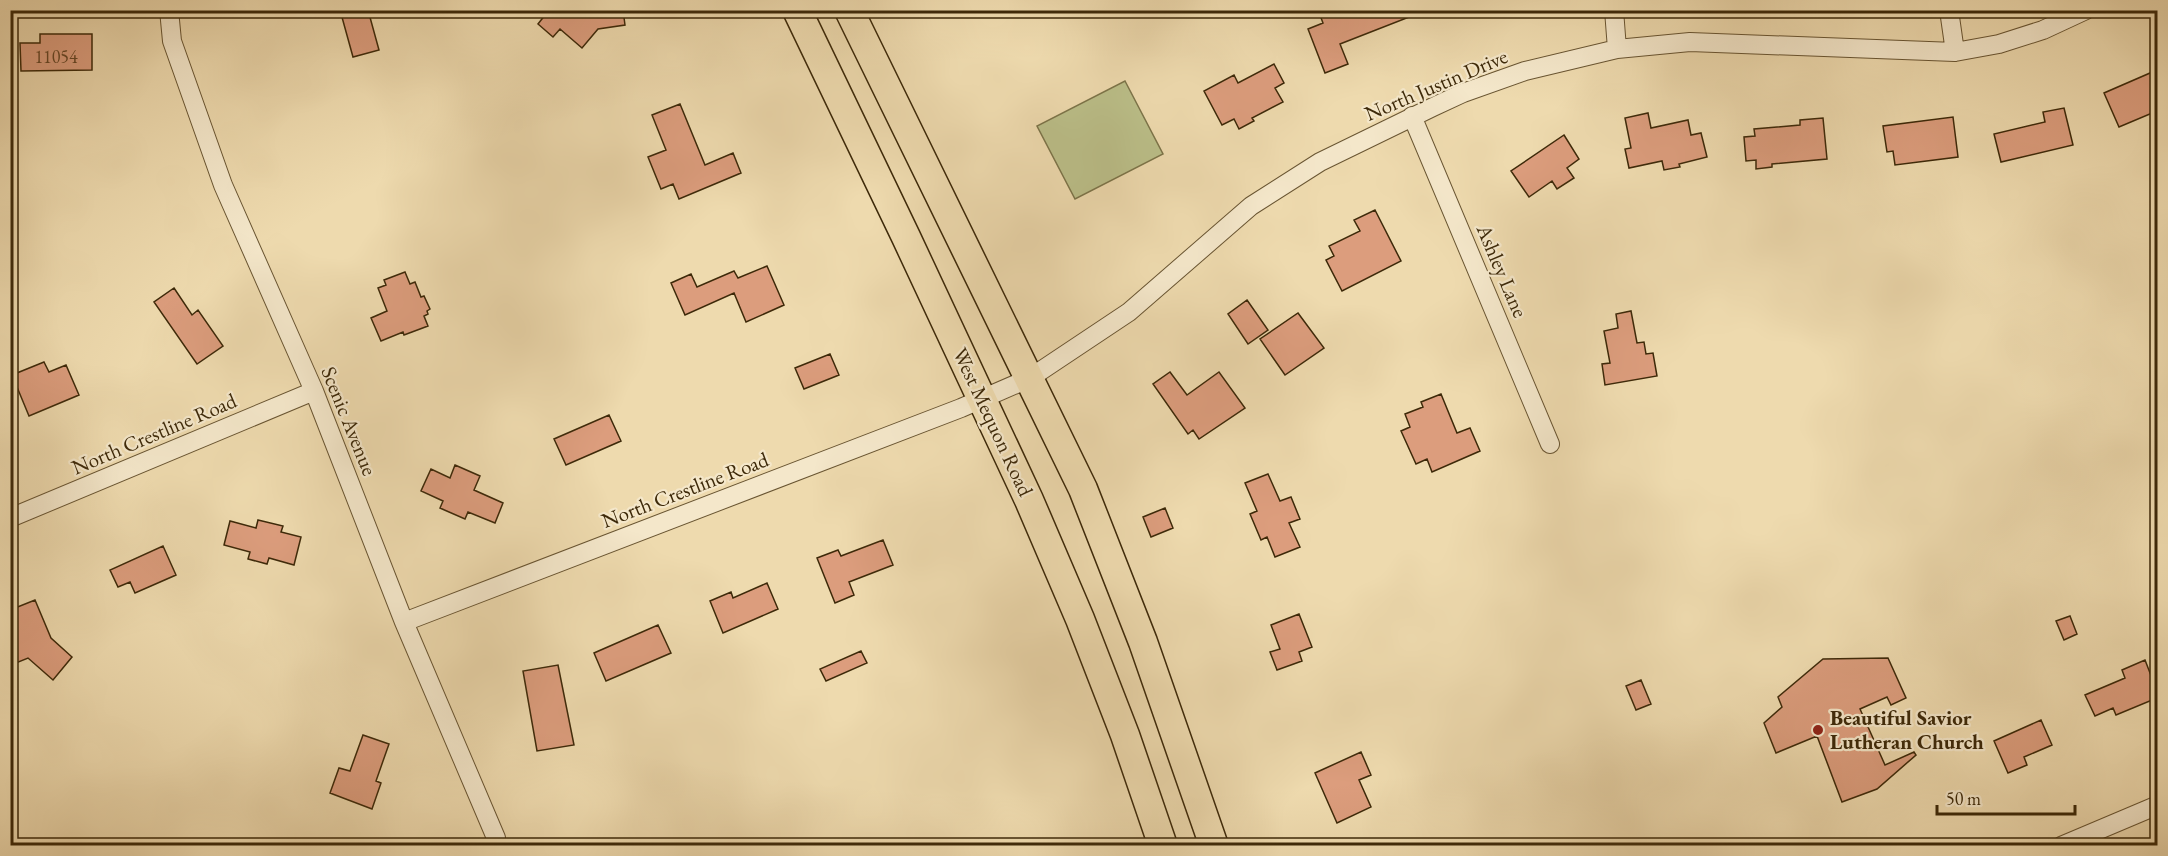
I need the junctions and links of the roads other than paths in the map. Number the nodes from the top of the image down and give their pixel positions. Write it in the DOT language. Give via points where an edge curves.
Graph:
graph roads {
  1 [pos="169,10"];
  2 [pos="797,10"];
  3 [pos="849,10"];
  4 [pos="1614,10"];
  5 [pos="1949,10"];
  6 [pos="2086,10"];
  7 [pos="1617,49"];
  8 [pos="1956,52"];
  9 [pos="1412,116"];
  10 [pos="1030,378"];
  11 [pos="314,391"];
  12 [pos="983,399"];
  13 [pos="1550,444"];
  14 [pos="10,519"];
  15 [pos="404,622"];
  16 [pos="2157,805"];
  17 [pos="496,846"];
  18 [pos="1163,846"];
  19 [pos="1214,846"];
  20 [pos="2061,846"];
  1 -- 11 [label="street, Scenic Avenue" via="172,41 223,185"];
  2 -- 12 [label="main road, West Mequon Road"];
  3 -- 10 [label="main road"];
  4 -- 7 [label="street"];
  5 -- 8 [label="street"];
  6 -- 8 [label="street, North Justin Drive" via="2000,44"];
  7 -- 8 [label="street, North Justin Drive" via="1690,42"];
  7 -- 9 [label="street, North Justin Drive" via="1525,71"];
  9 -- 10 [label="street, North Justin Drive" via="1320,162 1251,206 1129,312"];
  9 -- 13 [label="street, Ashley Lane"];
  10 -- 12 [label="street, North Justin Drive"];
  10 -- 19 [label="main road" via="1083,489 1143,642"];
  11 -- 14 [label="street, North Crestline Road"];
  11 -- 15 [label="street, Scenic Avenue"];
  12 -- 15 [label="street, North Crestline Road"];
  12 -- 18 [label="main road, West Mequon Road" via="1080,619"];
  15 -- 17 [label="street, Scenic Avenue" via="496,838"];
  16 -- 20 [label="street"];
}
